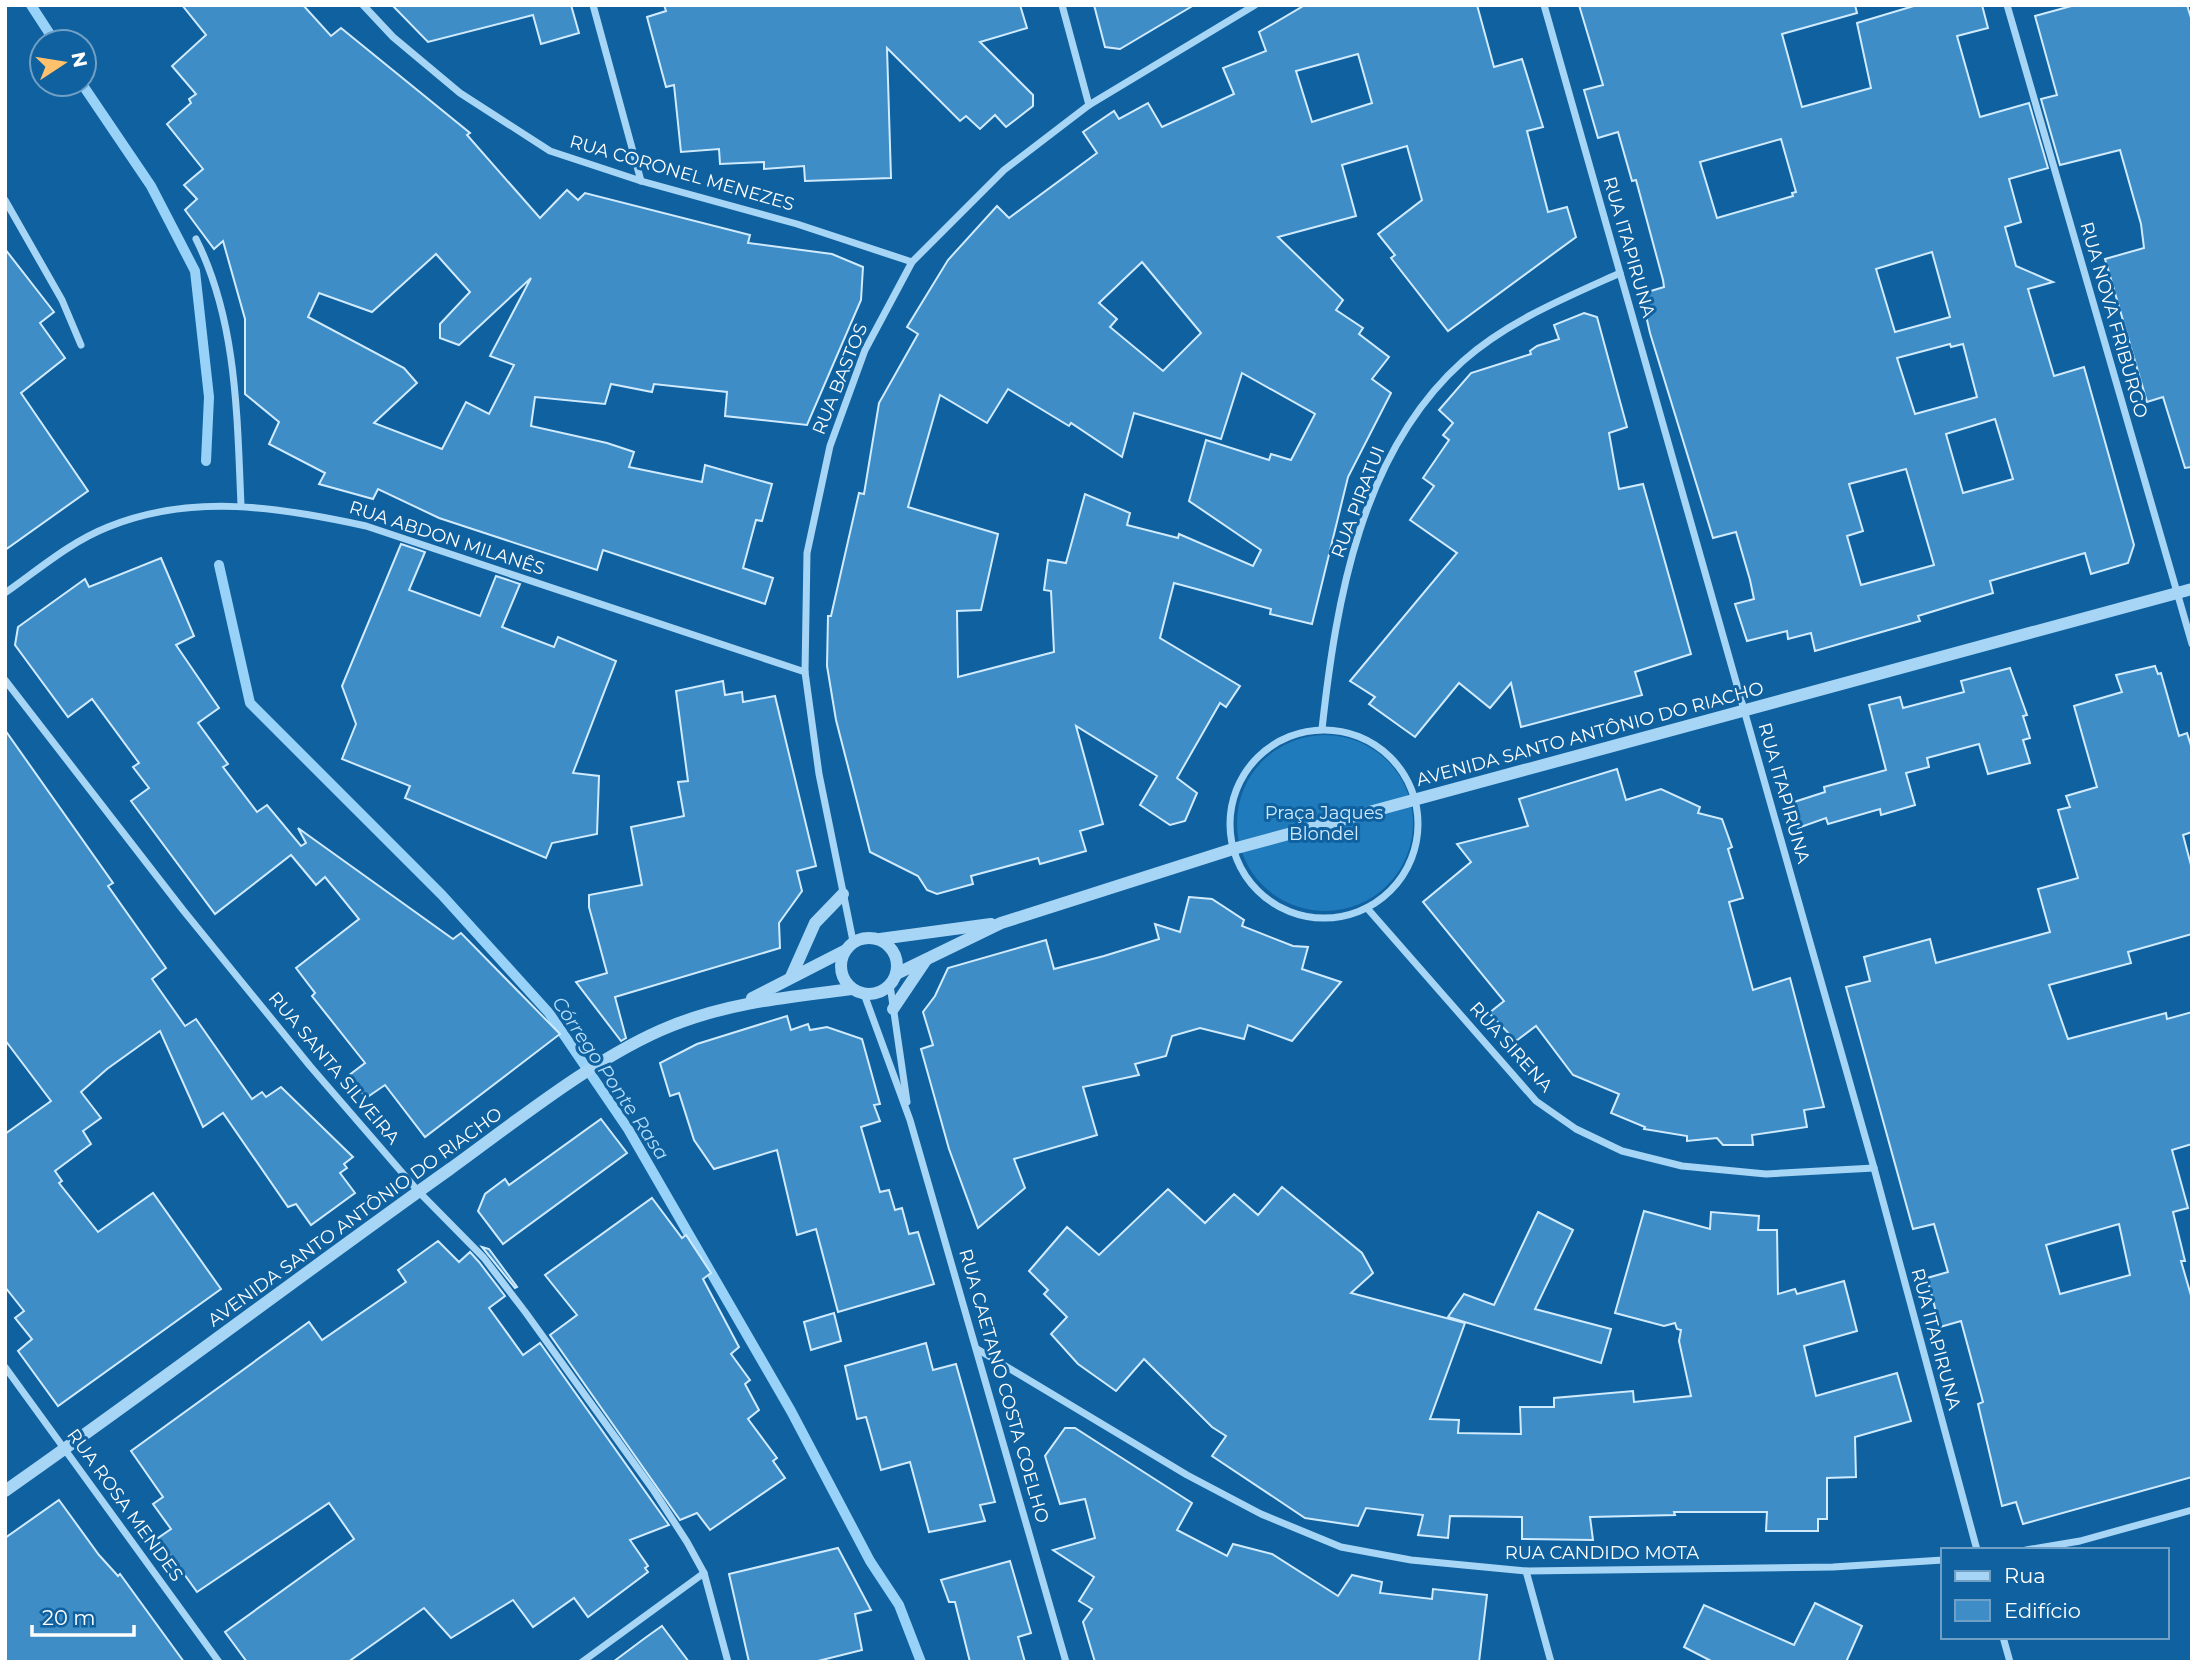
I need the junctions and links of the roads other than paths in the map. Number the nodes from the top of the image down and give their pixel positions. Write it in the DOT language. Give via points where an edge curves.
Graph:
graph roads {
  1 [pos="363,5"];
  2 [pos="593,5"];
  3 [pos="1062,5"];
  4 [pos="1255,5"];
  5 [pos="1544,5"];
  6 [pos="2007,5"];
  7 [pos="1089,105"];
  8 [pos="641,181"];
  9 [pos="5,200"];
  10 [pos="196,239"];
  11 [pos="912,262"];
  12 [pos="1620,273"];
  13 [pos="80,345"];
  14 [pos="241,505"];
  15 [pos="2192,589"];
  16 [pos="5,593"];
  17 [pos="2177,593"];
  18 [pos="2192,644"];
  19 [pos="805,673"];
  20 [pos="5,680"];
  21 [pos="1744,709"];
  22 [pos="1322,729"];
  23 [pos="1415,800"];
  24 [pos="1233,849"];
  25 [pos="843,894"];
  26 [pos="1367,908"];
  27 [pos="1001,923"];
  28 [pos="880,939"];
  29 [pos="853,941"];
  30 [pos="844,951"];
  31 [pos="927,958"];
  32 [pos="792,977"];
  33 [pos="893,979"];
  34 [pos="858,991"];
  35 [pos="743,1003"];
  36 [pos="893,1009"];
  37 [pos="910,1120"];
  38 [pos="1874,1168"];
  39 [pos="418,1192"];
  40 [pos="977,1349"];
  41 [pos="5,1367"];
  42 [pos="65,1449"];
  43 [pos="5,1491"];
  44 [pos="2192,1510"];
  45 [pos="1976,1548"];
  46 [pos="2038,1548"];
  47 [pos="1941,1560"];
  48 [pos="1526,1571"];
  49 [pos="704,1573"];
  50 [pos="2004,1639"];
  51 [pos="219,1662"];
  52 [pos="582,1662"];
  53 [pos="728,1662"];
  54 [pos="1066,1662"];
  55 [pos="1551,1662"];
  56 [pos="2010,1662"];
  1 -- 8 [label="street, RUA CORONEL MENEZES" via="393,37 460,93 550,151"];
  2 -- 8 [label="street"];
  3 -- 7 [label="street"];
  4 -- 7 [label="street, RUA BASTOS"];
  5 -- 12 [label="street, RUA ITAPIRUNA"];
  6 -- 17 [label="street, RUA NOVA FRIBURGO"];
  7 -- 11 [label="street, RUA BASTOS" via="1004,170"];
  8 -- 11 [label="street, RUA CORONEL MENEZES" via="797,223"];
  9 -- 13 [label="street" via="62,300"];
  10 -- 14 [label="street" via="213,273 223,310 236,404"];
  11 -- 19 [label="street, RUA BASTOS" via="865,350 830,446 807,553"];
  12 -- 21 [label="street, RUA ITAPIRUNA"];
  12 -- 22 [label="street, RUA PIRATUI" via="1539,310 1463,360 1411,418 1382,474 1348,570 1332,642"];
  14 -- 16 [label="street, RUA ABDON MILANÊS" via="144,514 106,528 66,549"];
  14 -- 19 [label="street, RUA ABDON MILANÊS" via="366,526"];
  15 -- 17 [label="street, AVENIDA SANTO ANTÔNIO DO RIACHO"];
  17 -- 18 [label="street, RUA NOVA FRIBURGO"];
  17 -- 21 [label="street, AVENIDA SANTO ANTÔNIO DO RIACHO"];
  19 -- 25 [label="street, RUA BASTOS"];
  20 -- 39 [label="street, RUA SANTA SILVEIRA" via="183,910"];
  21 -- 23 [label="street, AVENIDA SANTO ANTÔNIO DO RIACHO"];
  21 -- 38 [label="street, RUA ITAPIRUNA"];
  22 -- 23 [label="street" via="1353,734 1381,748 1402,771"];
  22 -- 24 [label="street" via="1294,734 1269,747 1248,767 1235,792 1229,820"];
  23 -- 24 [label="street, AVENIDA SANTO ANTÔNIO DO RIACHO"];
  23 -- 26 [label="street" via="1415,850 1405,873 1388,894"];
  24 -- 26 [label="street" via="1244,874 1262,896 1286,911 1313,918 1341,917"];
  24 -- 27 [label="street, AVENIDA SANTO ANTÔNIO DO RIACHO"];
  25 -- 29 [label="street, RUA BASTOS"];
  25 -- 32 [label="street" via="815,923"];
  26 -- 38 [label="street, RUA SIRENA" via="1536,1101 1576,1129 1622,1151 1682,1166 1766,1174"];
  27 -- 28 [label="street, AVENIDA SANTO ANTÔNIO DO RIACHO"];
  27 -- 31 [label="street, AVENIDA SANTO ANTÔNIO DO RIACHO"];
  28 -- 29 [label="street"];
  28 -- 33 [label="street" via="891,947 897,960"];
  29 -- 30 [label="street"];
  30 -- 32 [label="street, AVENIDA SANTO ANTÔNIO DO RIACHO"];
  30 -- 34 [label="street" via="840,964 843,978"];
  31 -- 33 [label="street, AVENIDA SANTO ANTÔNIO DO RIACHO"];
  31 -- 36 [label="street"];
  32 -- 35 [label="street, AVENIDA SANTO ANTÔNIO DO RIACHO"];
  33 -- 34 [label="street" via="878,993"];
  33 -- 36 [label="street, RUA CAETANO COSTA COELHO"];
  34 -- 35 [label="street, AVENIDA SANTO ANTÔNIO DO RIACHO"];
  34 -- 37 [label="street, RUA CAETANO COSTA COELHO"];
  35 -- 39 [label="street, AVENIDA SANTO ANTÔNIO DO RIACHO" via="639,1040"];
  36 -- 37 [label="street, RUA CAETANO COSTA COELHO"];
  37 -- 40 [label="street, RUA CAETANO COSTA COELHO"];
  38 -- 45 [label="street, RUA ITAPIRUNA"];
  39 -- 42 [label="street, AVENIDA SANTO ANTÔNIO DO RIACHO"];
  39 -- 49 [label="street, RUA SANTA SILVEIRA" via="484,1258 526,1313 654,1491"];
  40 -- 48 [label="street, RUA CANDIDO MOTA" via="1187,1475 1261,1514 1340,1547 1411,1560"];
  40 -- 54 [label="street, RUA CAETANO COSTA COELHO"];
  41 -- 42 [label="street, RUA ROSA MENDES"];
  42 -- 43 [label="street, AVENIDA SANTO ANTÔNIO DO RIACHO"];
  42 -- 51 [label="street, RUA ROSA MENDES"];
  44 -- 46 [label="street"];
  47 -- 48 [label="street, RUA CANDIDO MOTA" via="1833,1567"];
  48 -- 55 [label="street"];
  49 -- 52 [label="street"];
  49 -- 53 [label="street, RUA SANTA SILVEIRA"];
  50 -- 56 [label="street"];
}
